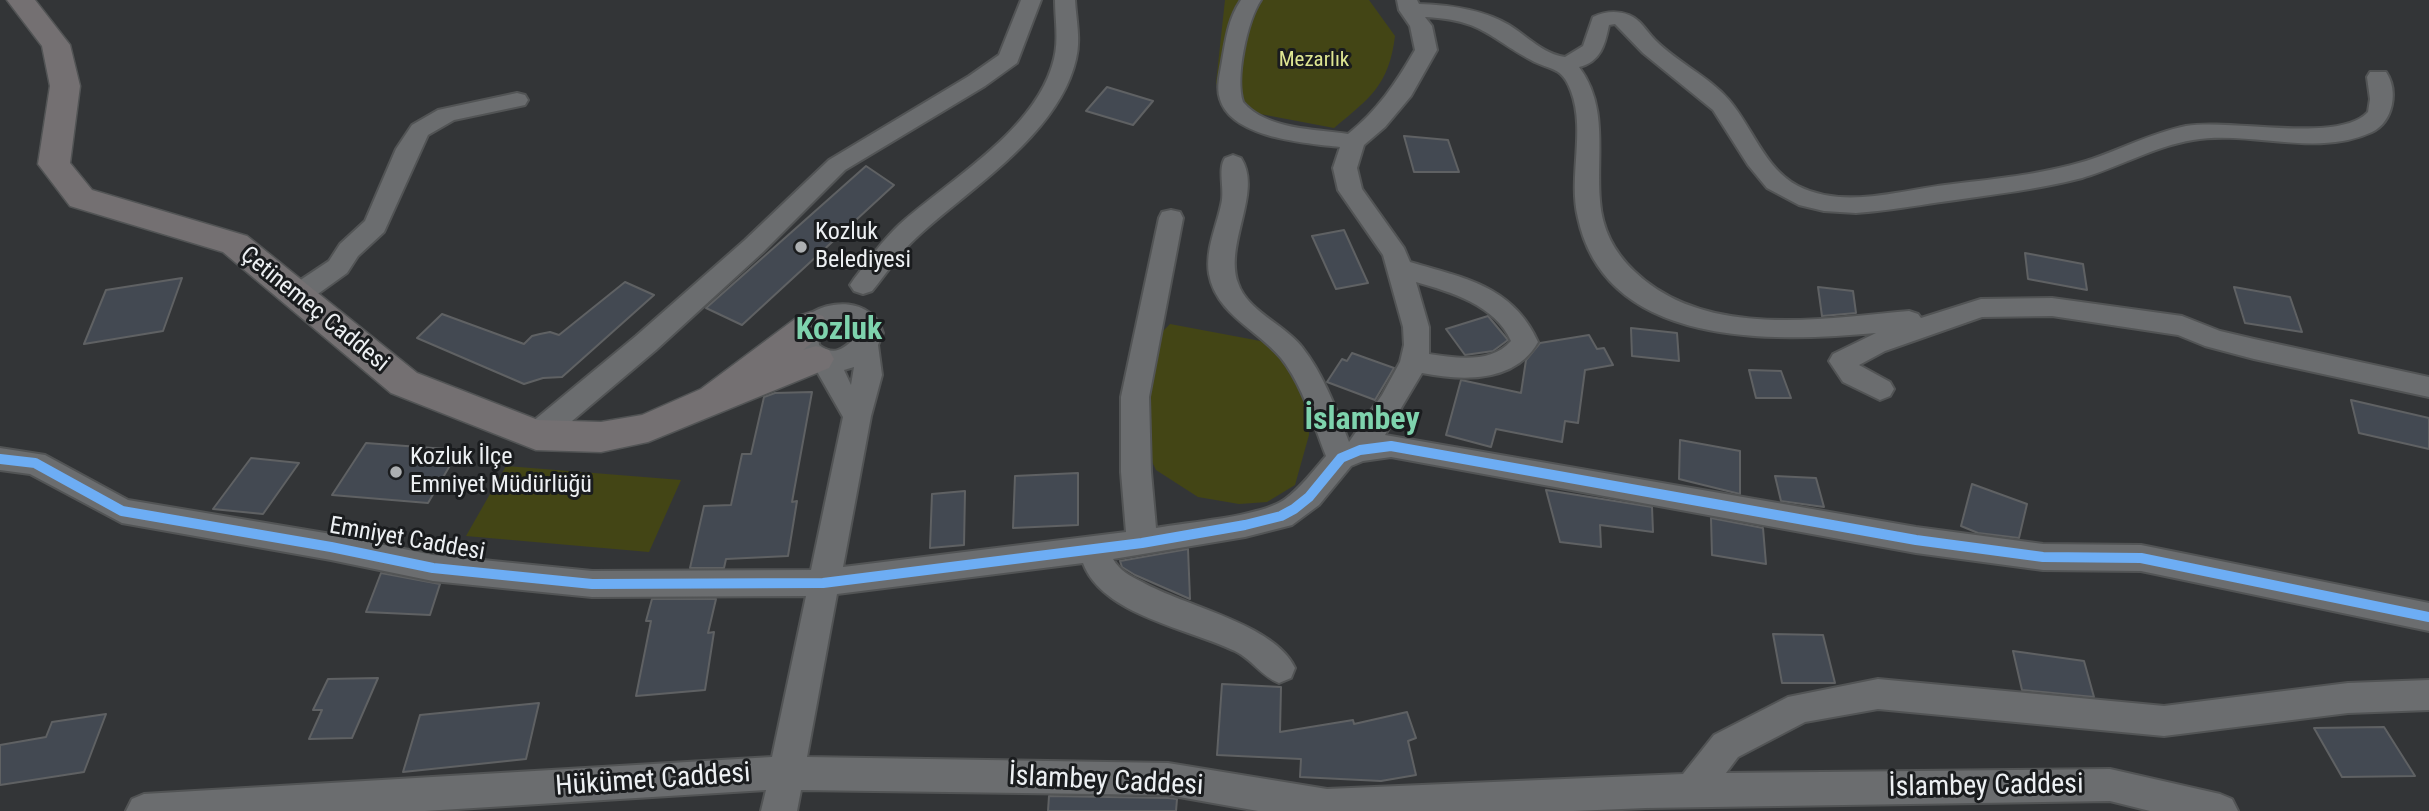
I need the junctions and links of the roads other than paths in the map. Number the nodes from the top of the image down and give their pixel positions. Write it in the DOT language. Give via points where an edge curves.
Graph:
graph roads {
  1 [pos="21,0"];
  2 [pos="1031,0"];
  3 [pos="1065,0"];
  4 [pos="1251,0"];
  5 [pos="1409,5"];
  6 [pos="1565,64"];
  7 [pos="2378,77"];
  8 [pos="517,100"];
  9 [pos="1353,142"];
  10 [pos="1233,163"];
  11 [pos="1171,218"];
  12 [pos="1399,268"];
  13 [pos="863,285"];
  14 [pos="299,294"];
  15 [pos="1929,325"];
  16 [pos="866,333"];
  17 [pos="818,341"];
  18 [pos="1414,362"];
  19 [pos="2429,387"];
  20 [pos="1880,389"];
  21 [pos="714,399"];
  22 [pos="857,416"];
  23 [pos="536,435"];
  24 [pos="1350,454"];
  25 [pos="0,459"];
  26 [pos="1142,543"];
  27 [pos="1094,549"];
  28 [pos="823,583"];
  29 [pos="2429,617"];
  30 [pos="1279,668"];
  31 [pos="2429,695"];
  32 [pos="785,773"];
  33 [pos="1691,791"];
  34 [pos="1648,801"];
  35 [pos="252,807"];
  36 [pos="144,811"];
  37 [pos="779,811"];
  38 [pos="2220,811"];
  1 -- 14 [label="main road, Çetinemeç Caddesi" via="56,45 65,86 54,164 81,198 235,244"];
  2 -- 23 [label="street" via="1009,58 837,165 646,343"];
  3 -- 13 [label="street" via="1064,64 1024,131 905,233"];
  4 -- 9 [label="street" via="1240,18 1229,92 1233,104 1250,120 1277,130"];
  5 -- 6 [label="street" via="1465,14 1508,33 1543,59"];
  5 -- 9 [label="street" via="1421,26 1426,50 1404,91"];
  6 -- 7 [label="street" via="1595,47 1600,21 1625,21 1723,107 1769,178 1794,194 1837,205 2036,180 2092,167 2195,132 2241,129 2311,135 2352,131 2371,122 2381,110"];
  6 -- 15 [label="street" via="1580,85 1586,106 1591,223 1609,261 1635,291 1674,313 1759,327 1919,321"];
  8 -- 14 [label="street" via="461,110 420,130 375,226 338,267"];
  9 -- 12 [label="street" via="1345,168 1350,190 1395,254"];
  10 -- 24 [label="street" via="1235,191 1224,233 1222,273 1226,284 1238,305 1291,352"];
  11 -- 26 [label="street" via="1135,397"];
  12 -- 18 [label="street" via="1416,327"];
  12 -- 18 [label="street" via="1496,304 1518,325 1525,342 1512,356 1476,366"];
  13 -- 16 [label="street"];
  13 -- 17 [label="street"];
  14 -- 23 [label="main road, Çetinemeç Caddesi" via="404,383"];
  15 -- 19 [label="street" via="1981,308 2052,307 2182,326 2254,349"];
  15 -- 20 [label="street" via="1843,361 1853,376"];
  16 -- 17 [label="street" via="848,357"];
  16 -- 17 [label="street" via="850,313 829,314"];
  16 -- 22 [label="street" via="868,375"];
  17 -- 21 [label="main road, Çetinemeç Caddesi"];
  17 -- 22 [label="street" via="837,386"];
  18 -- 24 [label="street, Emniyet Caddesi" via="1392,402"];
  21 -- 23 [label="main road, Çetinemeç Caddesi" via="648,428 601,437"];
  22 -- 28 [label="street"];
  24 -- 26 [label="street, Emniyet Caddesi" via="1309,497 1281,516"];
  24 -- 29 [label="street" via="1391,446 1929,542 2043,557 2141,558"];
  25 -- 28 [label="street, Emniyet Caddesi" via="35,463 122,511 433,568 592,584"];
  26 -- 27 [label="street, Emniyet Caddesi"];
  27 -- 28 [label="street, Emniyet Caddesi"];
  27 -- 30 [label="street" via="1110,580 1154,604 1249,642"];
  28 -- 32 [label="street"];
  31 -- 33 [label="street" via="2348,698 2164,721 1878,694 1800,708 1726,746"];
  32 -- 34 [label="street, İslambey Caddesi" via="1168,779 1327,806"];
  32 -- 35 [label="street, Hükümet Caddesi"];
  32 -- 37 [label="street"];
  33 -- 34 [label="street, İslambey Caddesi"];
  33 -- 38 [label="street, İslambey Caddesi" via="2110,785"];
  35 -- 36 [label="street, Hükümet Caddesi"];
}
